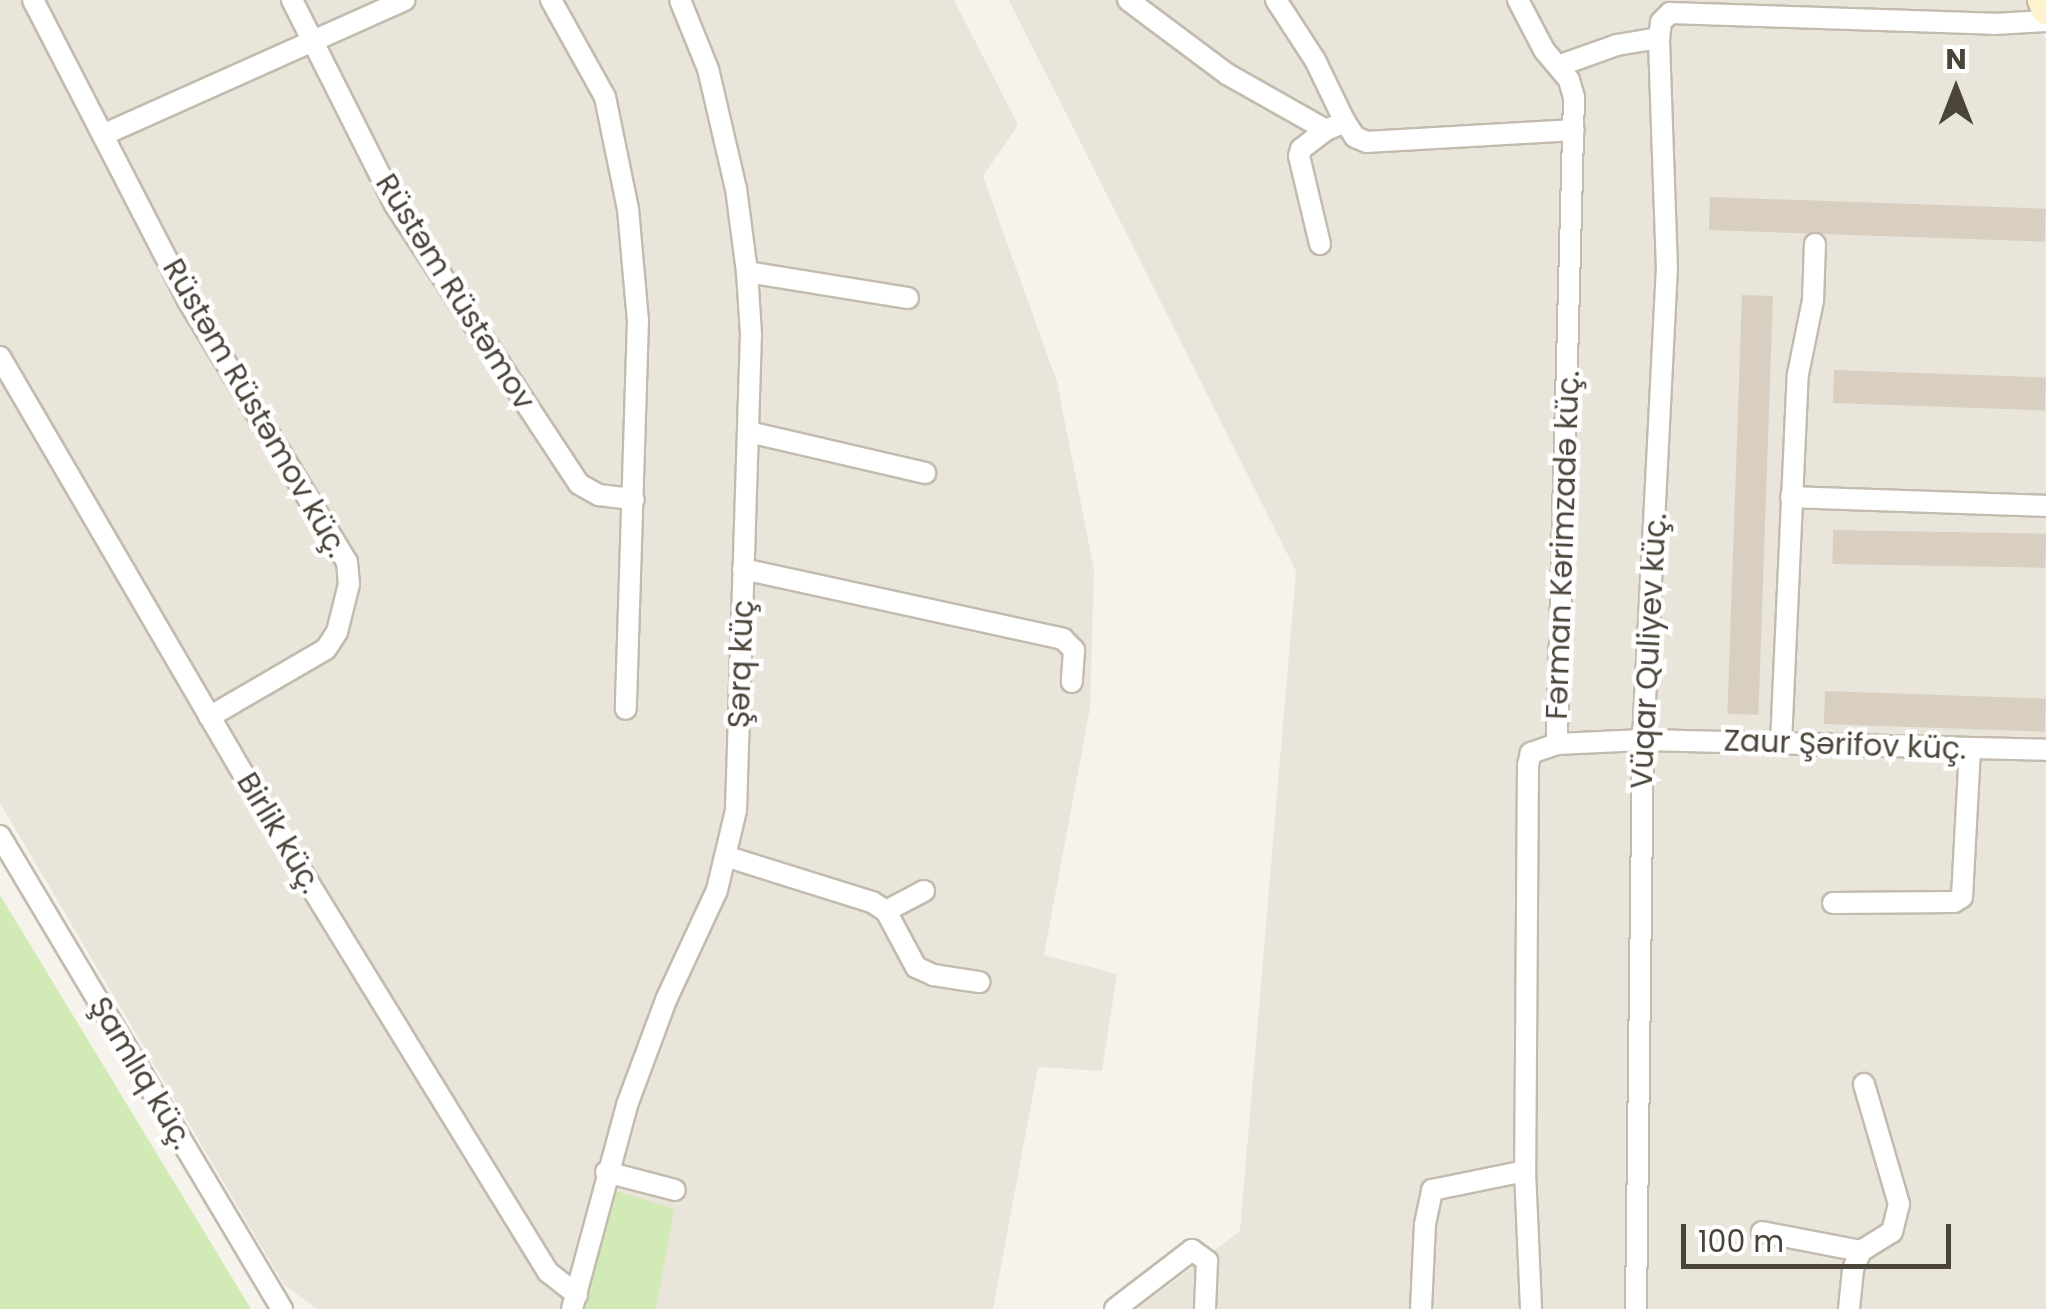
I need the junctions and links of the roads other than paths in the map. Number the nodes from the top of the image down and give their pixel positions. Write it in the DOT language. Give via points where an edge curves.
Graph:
graph roads {
  1 [pos="33,0"];
  2 [pos="292,0"];
  3 [pos="404,0"];
  4 [pos="551,0"];
  5 [pos="680,0"];
  6 [pos="1128,0"];
  7 [pos="1276,0"];
  8 [pos="1518,0"];
  9 [pos="2042,0"];
  10 [pos="1667,7"];
  11 [pos="2046,10"];
  12 [pos="2046,20"];
  13 [pos="1658,38"];
  14 [pos="314,43"];
  15 [pos="1558,66"];
  16 [pos="1336,126"];
  17 [pos="1574,130"];
  18 [pos="106,134"];
  19 [pos="1320,244"];
  20 [pos="1814,244"];
  21 [pos="747,272"];
  22 [pos="908,298"];
  23 [pos="0,357"];
  24 [pos="749,432"];
  25 [pos="925,473"];
  26 [pos="1791,498"];
  27 [pos="634,499"];
  28 [pos="2046,506"];
  29 [pos="743,569"];
  30 [pos="1072,682"];
  31 [pos="626,709"];
  32 [pos="209,717"];
  33 [pos="1643,740"];
  34 [pos="1781,743"];
  35 [pos="1556,744"];
  36 [pos="1970,749"];
  37 [pos="2046,750"];
  38 [pos="0,836"];
  39 [pos="728,858"];
  40 [pos="924,892"];
  41 [pos="1833,902"];
  42 [pos="886,911"];
  43 [pos="978,982"];
  44 [pos="1864,1084"];
  45 [pos="606,1172"];
  46 [pos="1525,1172"];
  47 [pos="675,1190"];
  48 [pos="1762,1232"];
  49 [pos="1860,1251"];
  50 [pos="574,1302"];
  51 [pos="282,1309"];
  52 [pos="1115,1309"];
  53 [pos="1206,1309"];
  54 [pos="1421,1309"];
  55 [pos="1531,1309"];
  56 [pos="1636,1309"];
  57 [pos="1849,1309"];
  1 -- 18 [label="street, Rüstəm Rüstəmov küç."];
  2 -- 14 [label="street, Rüstəm Rüstəmov"];
  3 -- 14 [label="street"];
  4 -- 27 [label="street" via="605,97 628,209 638,320"];
  5 -- 21 [label="street, Şərq küç" via="708,69"];
  6 -- 16 [label="street" via="1226,74"];
  7 -- 16 [label="street" via="1315,60"];
  8 -- 15 [label="street, Fərman Kərimzadə küç."];
  9 -- 11 [label="street"];
  10 -- 12 [label="street" via="1994,24"];
  10 -- 13 [label="street, Vüqar Quliyev küç."];
  13 -- 15 [label="street"];
  13 -- 33 [label="street, Vüqar Quliyev küç." via="1667,270"];
  14 -- 18 [label="street"];
  14 -- 27 [label="street, Rüstəm Rüstəmov" via="395,204 578,484 598,495"];
  15 -- 17 [label="street, Fərman Kərimzadə küç." via="1574,97"];
  16 -- 17 [label="street" via="1367,142"];
  16 -- 19 [label="street" via="1299,156"];
  17 -- 35 [label="street, Fərman Kərimzadə küç."];
  18 -- 32 [label="street, Rüstəm Rüstəmov küç." via="222,362 346,562 349,584 326,648"];
  20 -- 26 [label="street" via="1814,300 1801,350"];
  21 -- 22 [label="street"];
  21 -- 24 [label="street, Şərq küç"];
  23 -- 32 [label="street, Birlik küç."];
  24 -- 25 [label="street"];
  24 -- 29 [label="street, Şərq küç"];
  26 -- 28 [label="street"];
  26 -- 34 [label="street"];
  27 -- 31 [label="street"];
  29 -- 30 [label="street" via="1063,639 1074,650"];
  29 -- 39 [label="street, Şərq küç" via="736,810"];
  32 -- 50 [label="street, Birlik küç." via="548,1272"];
  33 -- 34 [label="street, Zaur Şərifov küç."];
  33 -- 35 [label="street, Zaur Şərifov küç."];
  33 -- 56 [label="street, Vüqar Quliyev küç."];
  34 -- 36 [label="street, Zaur Şərifov küç."];
  35 -- 46 [label="street, Fərman Kərimzadə küç." via="1531,753 1528,765"];
  36 -- 37 [label="street, Zaur Şərifov küç."];
  36 -- 41 [label="street" via="1962,897"];
  38 -- 51 [label="street, Şamlıq küç."];
  39 -- 42 [label="street"];
  39 -- 45 [label="street, Şərq küç" via="650,1038"];
  40 -- 42 [label="street"];
  42 -- 43 [label="street" via="916,967"];
  44 -- 49 [label="street" via="1899,1204 1892,1232"];
  45 -- 47 [label="street"];
  45 -- 50 [label="street, Şərq küç"];
  46 -- 54 [label="street" via="1432,1190"];
  46 -- 55 [label="street"];
  48 -- 49 [label="street"];
  49 -- 57 [label="street"];
  52 -- 53 [label="street" via="1192,1250 1208,1261"];
}
